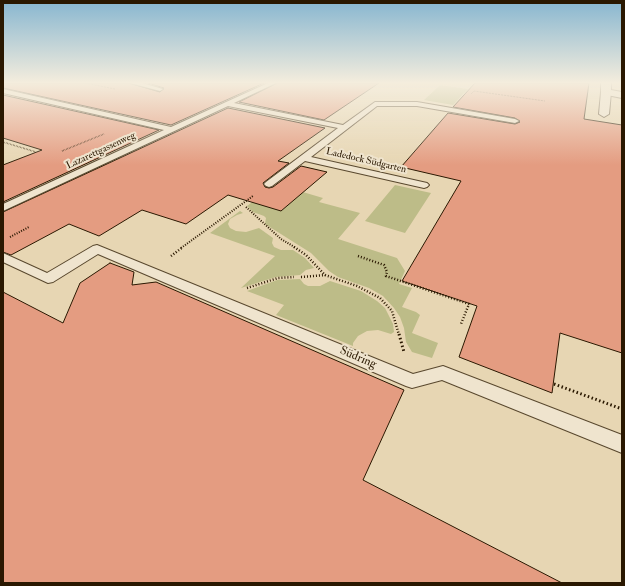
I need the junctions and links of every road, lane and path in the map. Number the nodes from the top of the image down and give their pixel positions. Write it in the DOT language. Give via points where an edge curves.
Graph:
graph roads {
  1 [pos="86,110"];
  2 [pos="214,110"];
  3 [pos="259,110"];
  4 [pos="366,110"];
  5 [pos="454,110"];
  6 [pos="604,110"];
  7 [pos="604,114"];
  8 [pos="515,121"];
  9 [pos="344,127"];
  10 [pos="173,130"];
  11 [pos="3,142"];
  12 [pos="70,147"];
  13 [pos="36,152"];
  14 [pos="67,152"];
  15 [pos="304,158"];
  16 [pos="269,184"];
  17 [pos="424,185"];
  18 [pos="244,203"];
  19 [pos="246,207"];
  20 [pos="3,208"];
  21 [pos="29,227"];
  22 [pos="16,239"];
  23 [pos="358,256"];
  24 [pos="3,257"];
  25 [pos="168,259"];
  26 [pos="325,275"];
  27 [pos="294,277"];
  28 [pos="301,277"];
  29 [pos="225,302"];
  30 [pos="461,324"];
  31 [pos="412,381"];
  32 [pos="554,384"];
  33 [pos="622,409"];
  34 [pos="622,444"];
  1 -- 10 [label="lane"];
  2 -- 10 [label="lane, Lazarettgassenweg"];
  3 -- 9 [label="lane"];
  4 -- 9 [label="lane"];
  5 -- 8 [label="lane"];
  6 -- 7 [label="street"];
  9 -- 15 [label="lane"];
  10 -- 20 [label="lane, Lazarettgassenweg"];
  11 -- 13 [label="path"];
  12 -- 14 [label="path" via="62,150"];
  15 -- 16 [label="lane"];
  15 -- 17 [label="lane, Ladedock Südgarten"];
  18 -- 25 [label="path"];
  19 -- 26 [label="path" via="281,239 306,255"];
  21 -- 22 [label="path" via="10,237"];
  23 -- 30 [label="path" via="384,265 386,276 469,304"];
  24 -- 29 [label="lane, Südring" via="48,279 97,249"];
  26 -- 28 [label="path"];
  26 -- 31 [label="path" via="357,286 380,298 392,311"];
  27 -- 29 [label="path" via="278,278 248,287"];
  29 -- 31 [label="lane, Südring"];
  31 -- 34 [label="lane" via="443,373"];
  32 -- 33 [label="path"];
}
